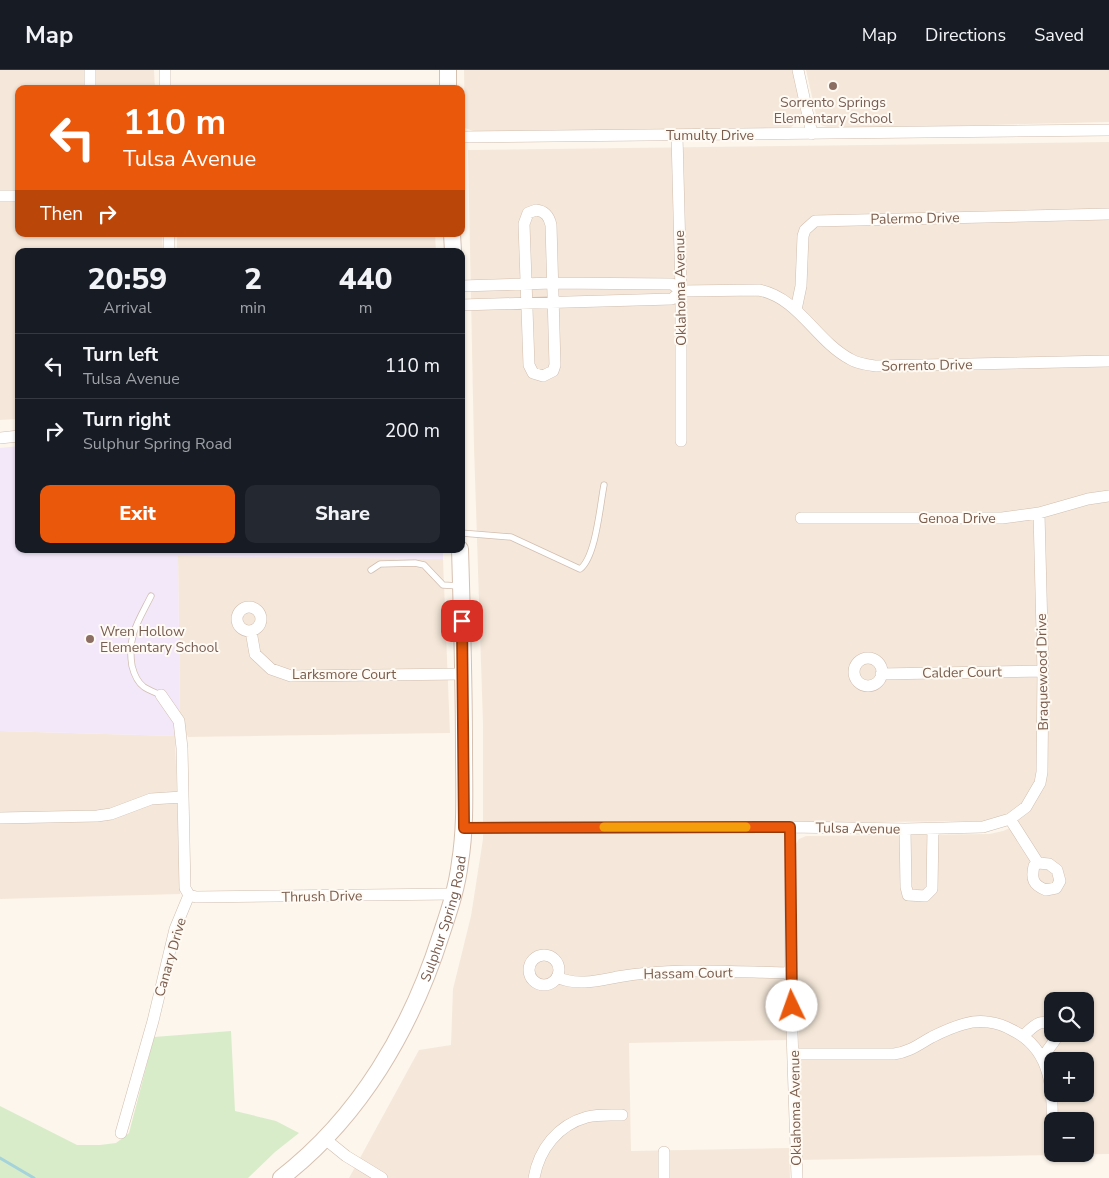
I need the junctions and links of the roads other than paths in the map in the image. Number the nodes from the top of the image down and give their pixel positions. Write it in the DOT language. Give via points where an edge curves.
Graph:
graph roads {
  1 [pos="90,70"];
  2 [pos="165,70"];
  3 [pos="448,70"];
  4 [pos="798,70"];
  5 [pos="90,85"];
  6 [pos="165,85"];
  7 [pos="448,85"];
  8 [pos="1109,130"];
  9 [pos="812,134"];
  10 [pos="677,135"];
  11 [pos="465,137"];
  12 [pos="0,196"];
  13 [pos="15,196"];
  14 [pos="1109,214"];
  15 [pos="552,283"];
  16 [pos="525,284"];
  17 [pos="465,286"];
  18 [pos="681,291"];
  19 [pos="526,303"];
  20 [pos="554,303"];
  21 [pos="465,305"];
  22 [pos="796,310"];
  23 [pos="1109,361"];
  24 [pos="15,436"];
  25 [pos="0,438"];
  26 [pos="681,441"];
  27 [pos="604,485"];
  28 [pos="1109,496"];
  29 [pos="1039,513"];
  30 [pos="802,518"];
  31 [pos="465,533"];
  32 [pos="460,553"];
  33 [pos="371,570"];
  34 [pos="461,586"];
  35 [pos="151,596"];
  36 [pos="252,631"];
  37 [pos="1043,671"];
  38 [pos="464,674"];
  39 [pos="882,674"];
  40 [pos="162,695"];
  41 [pos="182,797"];
  42 [pos="0,818"];
  43 [pos="1010,819"];
  44 [pos="790,827"];
  45 [pos="464,828"];
  46 [pos="905,829"];
  47 [pos="933,829"];
  48 [pos="1038,863"];
  49 [pos="454,894"];
  50 [pos="189,895"];
  51 [pos="790,973"];
  52 [pos="557,977"];
  53 [pos="1044,1022"];
  54 [pos="1024,1035"];
  55 [pos="1054,1042"];
  56 [pos="794,1054"];
  57 [pos="1042,1058"];
  58 [pos="1051,1112"];
  59 [pos="622,1115"];
  60 [pos="122,1133"];
  61 [pos="325,1139"];
  62 [pos="664,1152"];
  63 [pos="281,1178"];
  64 [pos="382,1178"];
  65 [pos="534,1178"];
  66 [pos="664,1178"];
  67 [pos="797,1178"];
  1 -- 5 [label="street"];
  2 -- 6 [label="street"];
  3 -- 7 [label="main road"];
  4 -- 9 [label="street"];
  8 -- 9 [label="street, Tumulty Drive"];
  9 -- 10 [label="street, Tumulty Drive"];
  10 -- 11 [label="street, Tumulty Drive"];
  10 -- 18 [label="street, Oklahoma Avenue"];
  12 -- 13 [label="street"];
  14 -- 22 [label="street, Palermo Drive" via="815,221 803,236 801,286"];
  15 -- 16 [label="street, Sorrento Drive"];
  15 -- 16 [label="street" via="549,218 536,210 528,213 524,220"];
  15 -- 18 [label="street, Sorrento Drive" via="672,284"];
  15 -- 20 [label="street"];
  16 -- 17 [label="street, Sorrento Drive"];
  16 -- 19 [label="street"];
  18 -- 20 [label="street, Sorrento Drive" via="672,298"];
  18 -- 22 [label="street, Sorrento Drive" via="759,290 771,292"];
  18 -- 26 [label="street, Oklahoma Avenue"];
  19 -- 20 [label="street, Sorrento Drive"];
  19 -- 20 [label="street" via="529,365 533,373 543,376 553,371 556,365"];
  19 -- 21 [label="street, Sorrento Drive"];
  22 -- 23 [label="street, Sorrento Drive" via="839,352 852,360 876,366"];
  24 -- 25 [label="street"];
  27 -- 31 [label="lane" via="593,548 580,569 510,537"];
  28 -- 29 [label="street, Genoa Drive"];
  29 -- 30 [label="street, Genoa Drive" via="1002,518"];
  29 -- 37 [label="street, Braquewood Drive"];
  32 -- 34 [label="main road, Sulphur Spring Road"];
  33 -- 34 [label="lane" via="380,564 415,563 424,565 443,586"];
  34 -- 38 [label="main road, Sulphur Spring Road"];
  35 -- 40 [label="lane" via="134,630 130,644 131,659 137,680"];
  36 -- 38 [label="street, Larksmore Court" via="256,654 271,669 291,676"];
  37 -- 39 [label="street, Calder Court"];
  37 -- 43 [label="street, Braquewood Drive" via="1040,783 1026,807"];
  38 -- 45 [label="main road, Sulphur Spring Road"];
  40 -- 41 [label="street" via="179,721"];
  41 -- 42 [label="street" via="151,799 97,816"];
  41 -- 50 [label="street" via="185,888"];
  43 -- 47 [label="street, Tulsa Avenue" via="983,827"];
  43 -- 48 [label="street"];
  44 -- 45 [label="street, Tulsa Avenue"];
  44 -- 46 [label="street, Tulsa Avenue"];
  44 -- 51 [label="street, Oklahoma Avenue"];
  45 -- 49 [label="main road, Sulphur Spring Road"];
  46 -- 47 [label="street, Tulsa Avenue"];
  46 -- 47 [label="street" via="908,895 925,896 932,888"];
  49 -- 50 [label="street, Thrush Drive"];
  49 -- 61 [label="main road, Sulphur Spring Road" via="432,965 404,1027 367,1088"];
  50 -- 60 [label="street, Canary Drive" via="175,929"];
  51 -- 52 [label="street, Hassam Court" via="648,972 590,982 567,982"];
  51 -- 56 [label="street, Oklahoma Avenue"];
  53 -- 54 [label="street" via="1039,1022"];
  54 -- 56 [label="street" via="1003,1025 966,1023 900,1054"];
  54 -- 57 [label="street"];
  55 -- 57 [label="street"];
  56 -- 67 [label="street, Oklahoma Avenue"];
  57 -- 58 [label="street" via="1050,1077"];
  59 -- 65 [label="street" via="587,1118 560,1131 542,1152"];
  61 -- 63 [label="main road, Sulphur Spring Road"];
  61 -- 64 [label="street"];
  62 -- 66 [label="street"];
}
